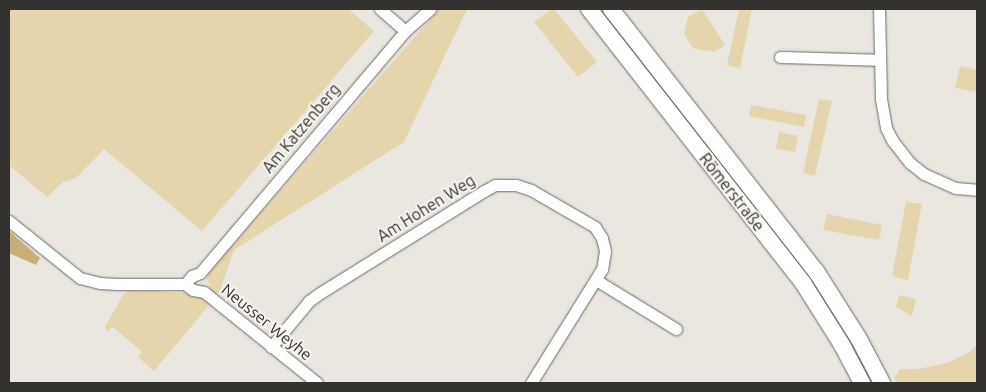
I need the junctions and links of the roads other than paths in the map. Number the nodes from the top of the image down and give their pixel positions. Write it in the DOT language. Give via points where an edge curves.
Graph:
graph roads {
  1 [pos="380,9"];
  2 [pos="430,9"];
  3 [pos="589,9"];
  4 [pos="611,9"];
  5 [pos="879,9"];
  6 [pos="405,31"];
  7 [pos="780,57"];
  8 [pos="879,60"];
  9 [pos="977,190"];
  10 [pos="9,221"];
  11 [pos="200,273"];
  12 [pos="596,280"];
  13 [pos="185,284"];
  14 [pos="204,292"];
  15 [pos="676,329"];
  16 [pos="271,347"];
  17 [pos="317,383"];
  18 [pos="531,383"];
  19 [pos="862,383"];
  20 [pos="882,383"];
  1 -- 6 [label="street"];
  2 -- 6 [label="street, Am Katzenberg"];
  3 -- 19 [label="main road, Römerstraße" via="803,283"];
  4 -- 20 [label="main road, Römerstraße" via="816,271 859,339"];
  5 -- 8 [label="street"];
  6 -- 11 [label="street, Am Katzenberg"];
  7 -- 8 [label="street"];
  8 -- 9 [label="street" via="886,128 901,152 924,174 938,182"];
  10 -- 13 [label="street, Neusser Weyhe" via="80,278 117,284"];
  11 -- 13 [label="street, Am Katzenberg"];
  11 -- 14 [label="street"];
  12 -- 15 [label="street"];
  12 -- 16 [label="street, Am Hohen Weg" via="602,269 605,250 595,227 531,190 516,185 495,185 320,293 309,301"];
  12 -- 18 [label="street, Am Hohen Weg"];
  13 -- 14 [label="street, Neusser Weyhe"];
  14 -- 16 [label="street, Neusser Weyhe"];
  16 -- 17 [label="street, Neusser Weyhe"];
}
